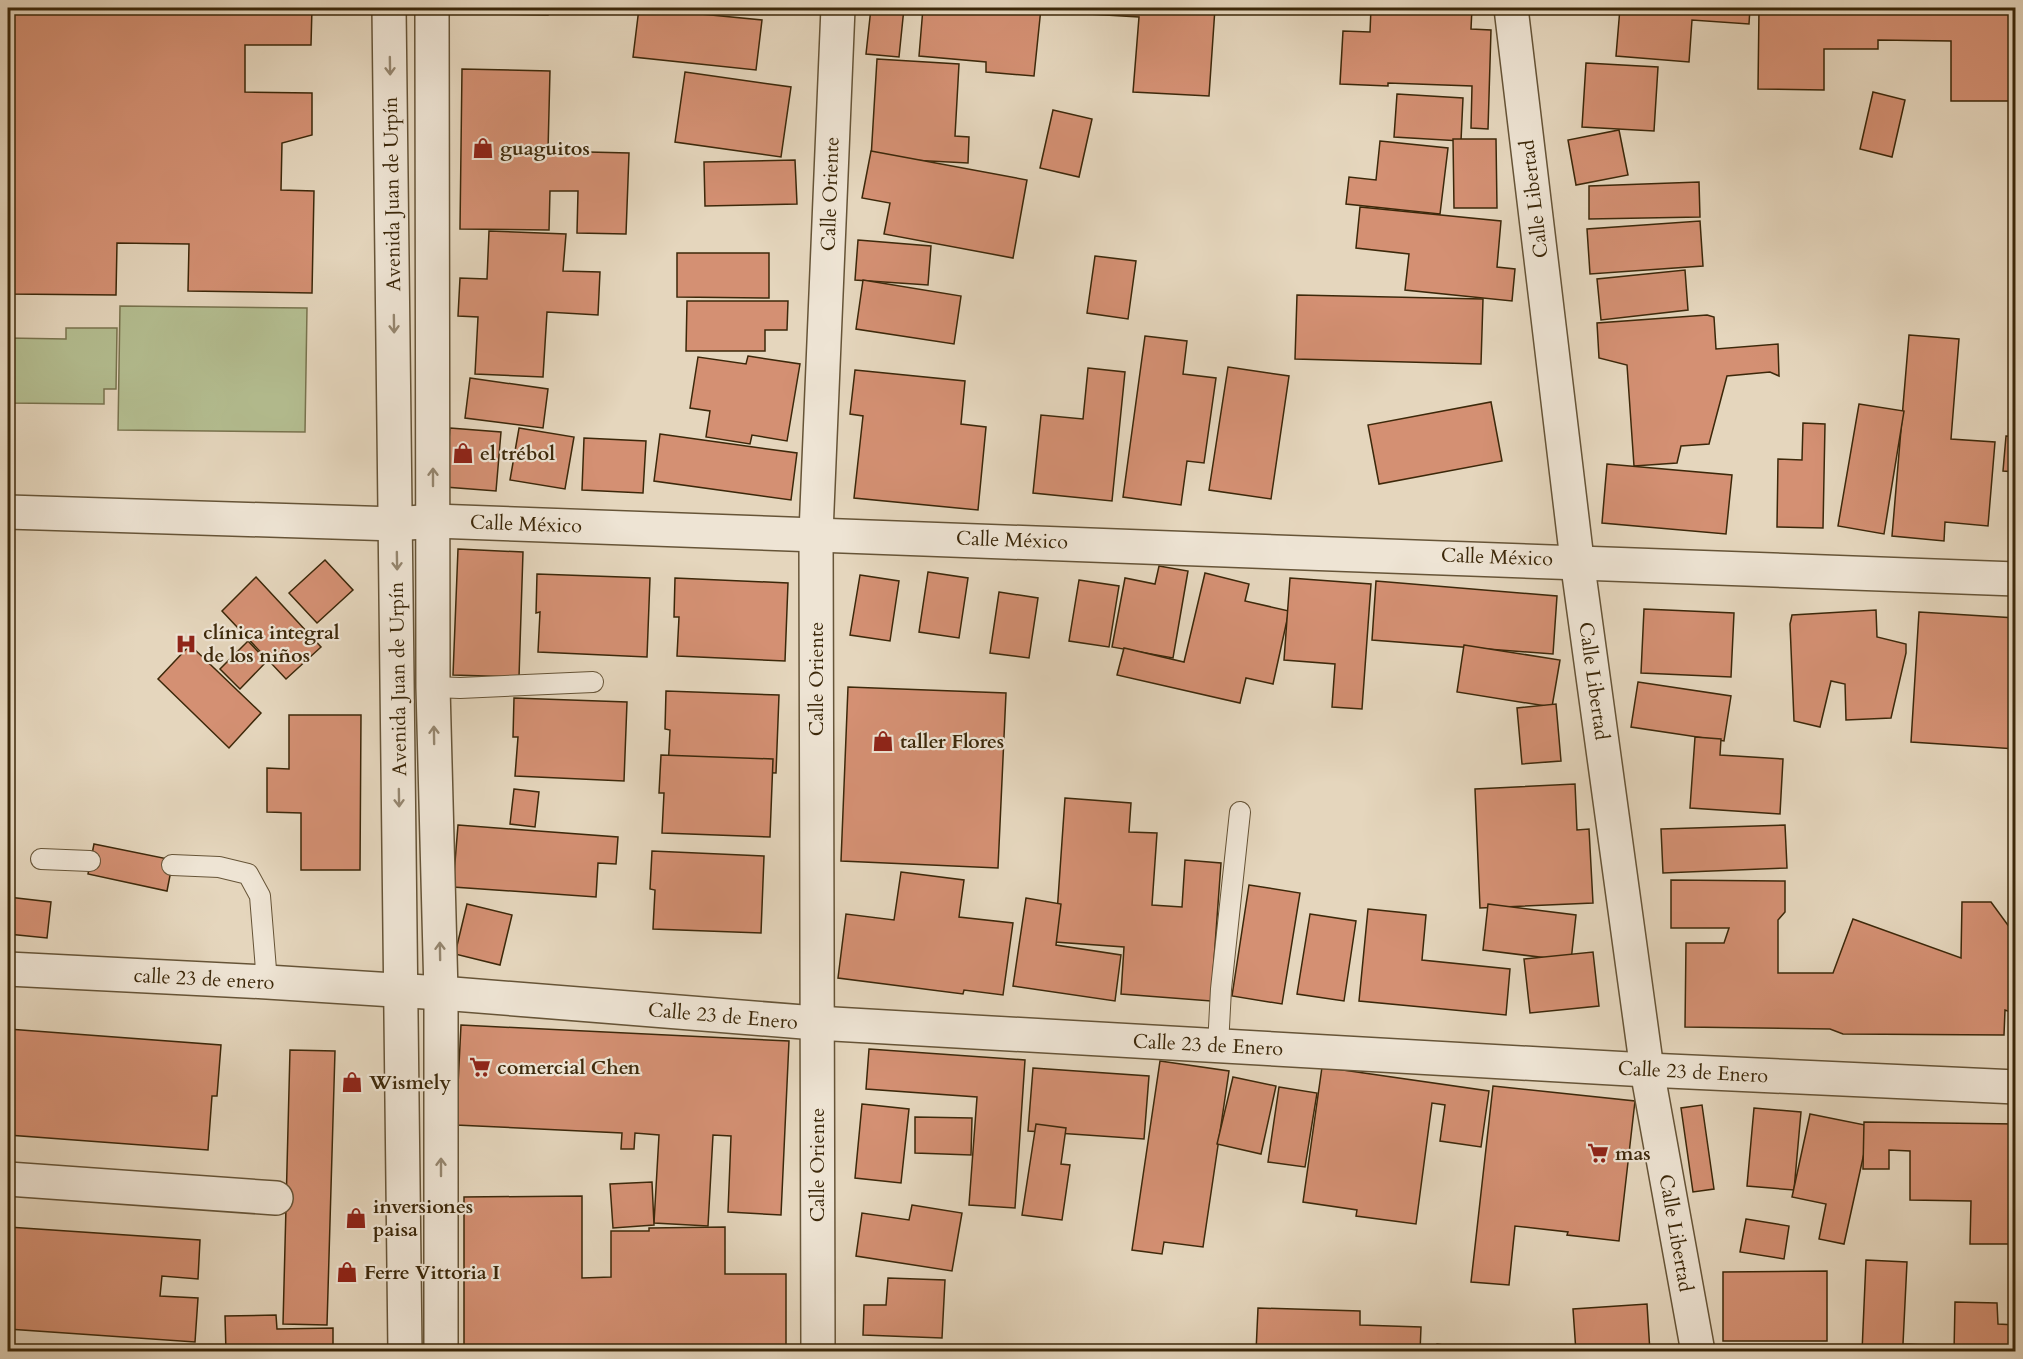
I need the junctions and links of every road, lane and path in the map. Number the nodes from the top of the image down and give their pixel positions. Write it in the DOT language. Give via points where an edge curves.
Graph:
graph roads {
  1 [pos="389,8"];
  2 [pos="432,8"];
  3 [pos="838,8"];
  4 [pos="1511,8"];
  5 [pos="8,512"];
  6 [pos="434,521"];
  7 [pos="396,524"];
  8 [pos="816,533"];
  9 [pos="1577,560"];
  10 [pos="2016,579"];
  11 [pos="593,682"];
  12 [pos="433,687"];
  13 [pos="1240,812"];
  14 [pos="41,859"];
  15 [pos="90,861"];
  16 [pos="172,865"];
  17 [pos="8,969"];
  18 [pos="267,982"];
  19 [pos="400,992"];
  20 [pos="441,993"];
  21 [pos="816,1023"];
  22 [pos="1218,1046"];
  23 [pos="1647,1070"];
  24 [pos="2016,1088"];
  25 [pos="8,1179"];
  26 [pos="276,1198"];
  27 [pos="405,1352"];
  28 [pos="441,1352"];
  29 [pos="818,1352"];
  30 [pos="1698,1352"];
  1 -- 7 [label="street, Avenida Juan de Urpín, one-way"];
  6 -- 2 [label="street, Avenida Juan de Urpín, one-way"];
  3 -- 8 [label="street, Calle Oriente"];
  4 -- 9 [label="street, Calle Libertad"];
  5 -- 7 [label="street, Calle México"];
  6 -- 7 [label="street, Calle México"];
  6 -- 8 [label="street, Calle México"];
  6 -- 12 [label="street, Avenida Juan de Urpín"];
  7 -- 19 [label="street, Avenida Juan de Urpín, one-way"];
  8 -- 9 [label="street, Calle México"];
  8 -- 21 [label="street, Calle Oriente"];
  9 -- 10 [label="street, Calle México"];
  9 -- 23 [label="street, Calle Libertad"];
  11 -- 12 [label="lane"];
  20 -- 12 [label="street, Avenida Juan de Urpín, one-way"];
  13 -- 22 [label="lane"];
  14 -- 15 [label="lane"];
  16 -- 18 [label="lane" via="219,867 248,874 260,896"];
  17 -- 18 [label="street, calle 23 de enero"];
  18 -- 19 [label="street, calle 23 de enero"];
  19 -- 20 [label="street, Calle 23 de Enero"];
  19 -- 27 [label="street, Avenida Juan de Urpín"];
  20 -- 21 [label="street, Calle 23 de Enero"];
  28 -- 20 [label="street, Avenida Juan de Urpín, one-way"];
  21 -- 22 [label="street, Calle 23 de Enero"];
  21 -- 29 [label="street, Calle Oriente"];
  22 -- 23 [label="street, Calle 23 de Enero"];
  23 -- 24 [label="street, Calle 23 de Enero"];
  23 -- 30 [label="street, Calle Libertad"];
  25 -- 26 [label="street"];
}
